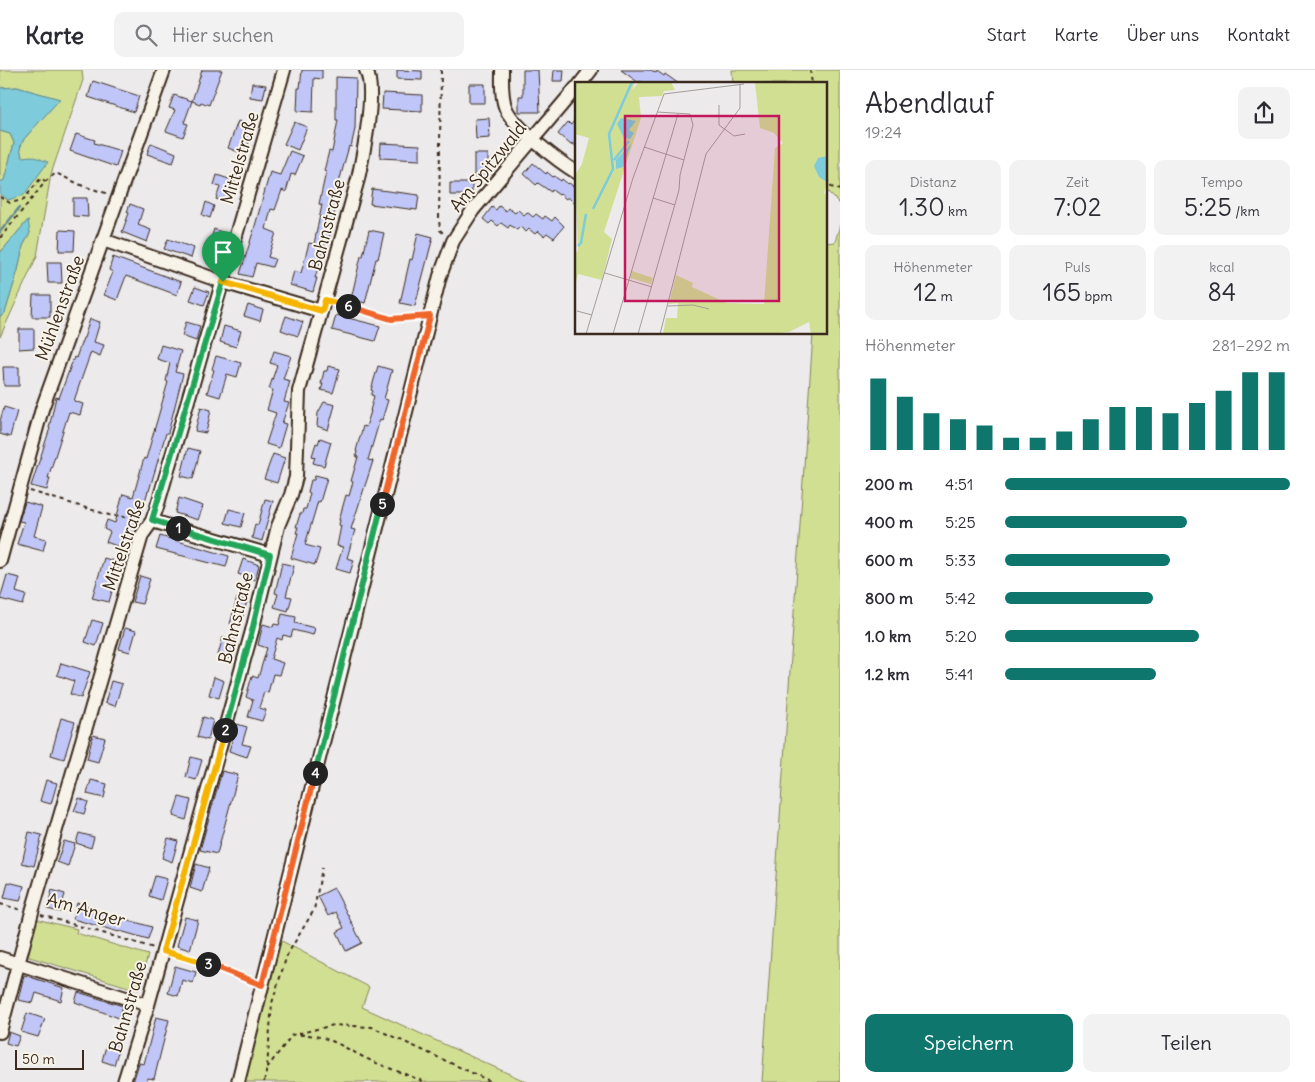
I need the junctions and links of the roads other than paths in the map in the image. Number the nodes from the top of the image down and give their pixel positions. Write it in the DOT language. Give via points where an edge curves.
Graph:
graph roads {
  1 [pos="164,70"];
  2 [pos="284,70"];
  3 [pos="366,70"];
  4 [pos="502,70"];
  5 [pos="591,70"];
  6 [pos="582,82"];
  7 [pos="575,89"];
  8 [pos="534,138"];
  9 [pos="575,171"];
  10 [pos="103,240"];
  11 [pos="223,282"];
  12 [pos="323,305"];
  13 [pos="152,520"];
  14 [pos="270,555"];
  15 [pos="0,561"];
  16 [pos="0,958"];
  17 [pos="19,964"];
  18 [pos="148,1005"];
  19 [pos="0,1032"];
  20 [pos="124,1082"];
  21 [pos="238,1082"];
  1 -- 10 [label="street, Mühlenstraße"];
  2 -- 11 [label="street, Mittelstraße"];
  3 -- 12 [label="street, Bahnstraße" via="370,84 361,163"];
  4 -- 8 [label="street" via="502,94 506,108 514,121"];
  5 -- 6 [label="street"];
  7 -- 8 [label="street, Am Spitzwald"];
  8 -- 9 [label="street"];
  8 -- 21 [label="street, Am Spitzwald" via="473,210 453,240 440,276"];
  10 -- 11 [label="street"];
  10 -- 15 [label="street, Mühlenstraße" via="42,410"];
  11 -- 12 [label="street"];
  11 -- 13 [label="street, Mittelstraße"];
  12 -- 14 [label="street, Bahnstraße" via="299,391 296,477"];
  13 -- 14 [label="street"];
  13 -- 17 [label="street, Mittelstraße" via="142,535"];
  14 -- 18 [label="street, Bahnstraße" via="252,631"];
  16 -- 17 [label="street"];
  17 -- 18 [label="street"];
  17 -- 19 [label="street, Mittelstraße"];
  18 -- 20 [label="street, Bahnstraße"];
}
